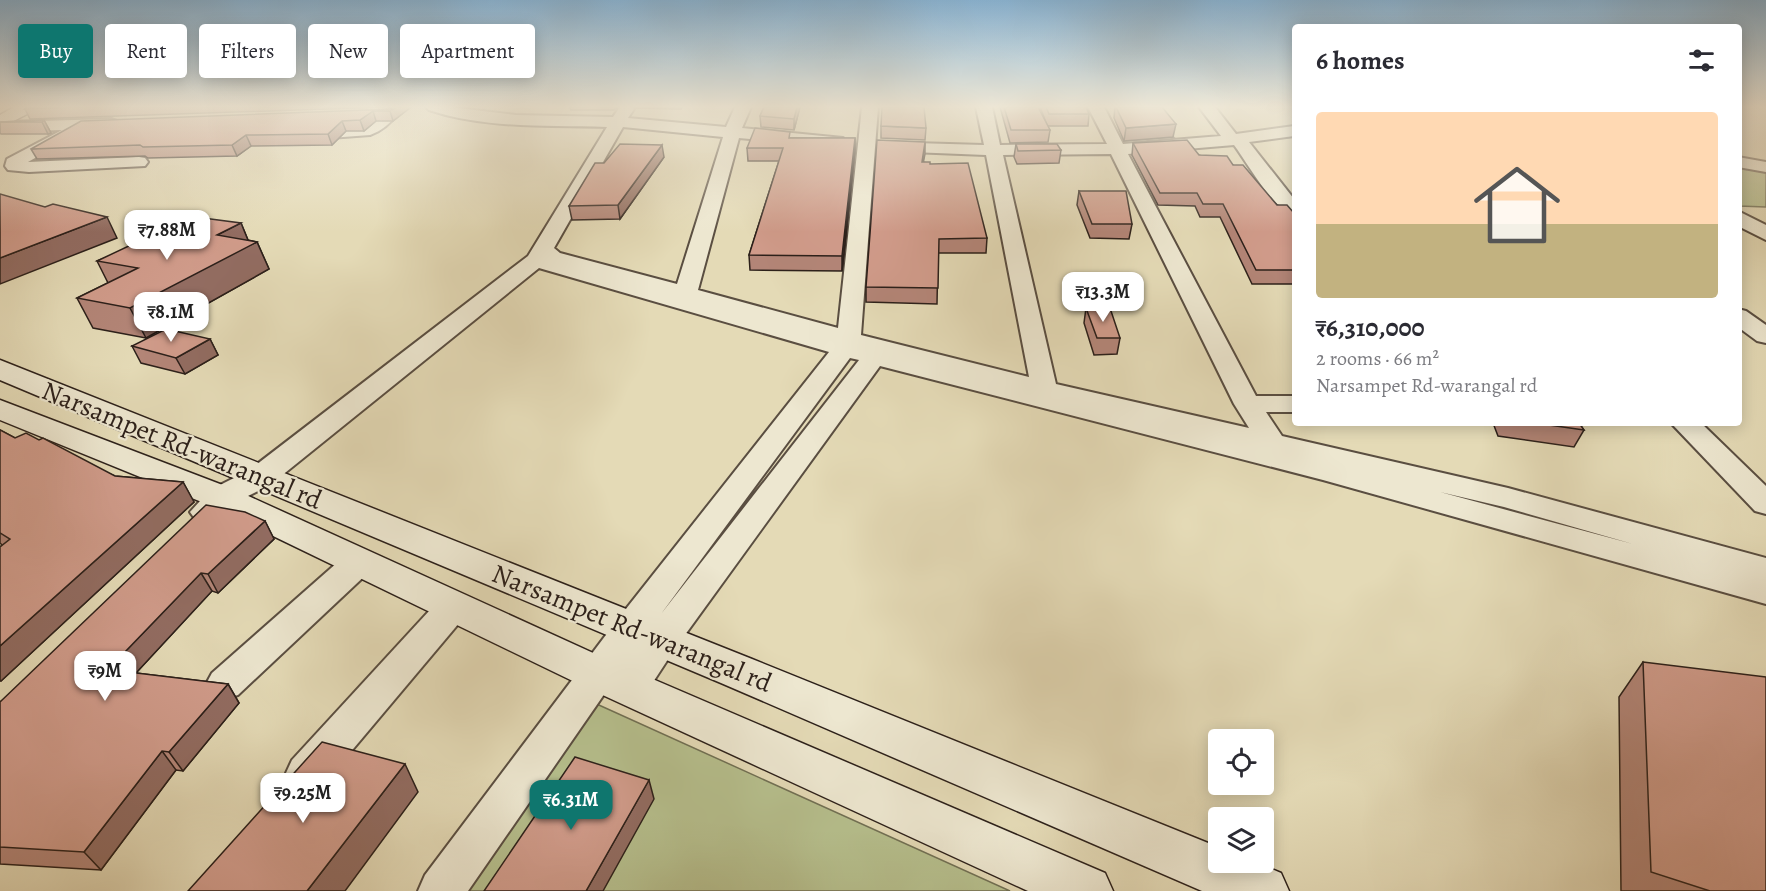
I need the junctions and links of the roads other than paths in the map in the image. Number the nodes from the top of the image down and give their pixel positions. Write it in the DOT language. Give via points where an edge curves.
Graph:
graph roads {
  1 [pos="998,148"];
  2 [pos="42,149"];
  3 [pos="609,149"];
  4 [pos="732,149"];
  5 [pos="871,149"];
  6 [pos="1125,149"];
  7 [pos="1244,149"];
  8 [pos="1742,158"];
  9 [pos="139,162"];
  10 [pos="1766,162"];
  11 [pos="1742,163"];
  12 [pos="1766,167"];
  13 [pos="1292,207"];
  14 [pos="1742,212"];
  15 [pos="1766,213"];
  16 [pos="1742,219"];
  17 [pos="1766,234"];
  18 [pos="546,259"];
  19 [pos="685,295"];
  20 [pos="1742,319"];
  21 [pos="1766,336"];
  22 [pos="847,344"];
  23 [pos="875,356"];
  24 [pos="0,369"];
  25 [pos="1044,389"];
  26 [pos="1247,404"];
  27 [pos="1292,404"];
  28 [pos="0,409"];
  29 [pos="1688,426"];
  30 [pos="1706,426"];
  31 [pos="1271,441"];
  32 [pos="259,478"];
  33 [pos="1766,484"];
  34 [pos="221,497"];
  35 [pos="1766,504"];
  36 [pos="187,530"];
  37 [pos="359,562"];
  38 [pos="1766,570"];
  39 [pos="1766,592"];
  40 [pos="453,607"];
  41 [pos="646,634"];
  42 [pos="614,681"];
  43 [pos="225,684"];
  44 [pos="283,800"];
  45 [pos="441,891"];
  46 [pos="1086,891"];
  47 [pos="1262,891"];
  1 -- 25 [label="street"];
  2 -- 9 [label="street" via="14,166"];
  3 -- 18 [label="street"];
  4 -- 19 [label="street"];
  5 -- 22 [label="street"];
  6 -- 26 [label="street"];
  7 -- 13 [label="street"];
  8 -- 10 [label="street"];
  11 -- 12 [label="street"];
  14 -- 15 [label="street"];
  16 -- 17 [label="street"];
  18 -- 19 [label="street"];
  18 -- 22 [label="street" via="665,301"];
  18 -- 32 [label="street"];
  19 -- 22 [label="street"];
  20 -- 21 [label="street"];
  22 -- 23 [label="street"];
  22 -- 25 [label="street"];
  22 -- 41 [label="street"];
  23 -- 39 [label="street" via="1273,458"];
  23 -- 41 [label="street"];
  24 -- 32 [label="main road, Narsampet Rd-warangal rd"];
  25 -- 31 [label="street"];
  26 -- 27 [label="street"];
  26 -- 31 [label="street"];
  28 -- 34 [label="main road, Narsampet Rd-warangal rd"];
  29 -- 35 [label="street"];
  30 -- 33 [label="street"];
  31 -- 38 [label="street" via="1508,498"];
  32 -- 34 [label="street"];
  32 -- 41 [label="main road, Narsampet Rd-warangal rd"];
  34 -- 36 [label="street"];
  34 -- 37 [label="main road, Narsampet Rd-warangal rd"];
  37 -- 40 [label="main road, Narsampet Rd-warangal rd"];
  37 -- 43 [label="street"];
  40 -- 42 [label="main road, Narsampet Rd-warangal rd"];
  40 -- 44 [label="street"];
  41 -- 42 [label="street"];
  41 -- 47 [label="main road, Narsampet Rd-warangal rd"];
  42 -- 45 [label="street"];
  42 -- 46 [label="main road, Narsampet Rd-warangal rd"];
}
